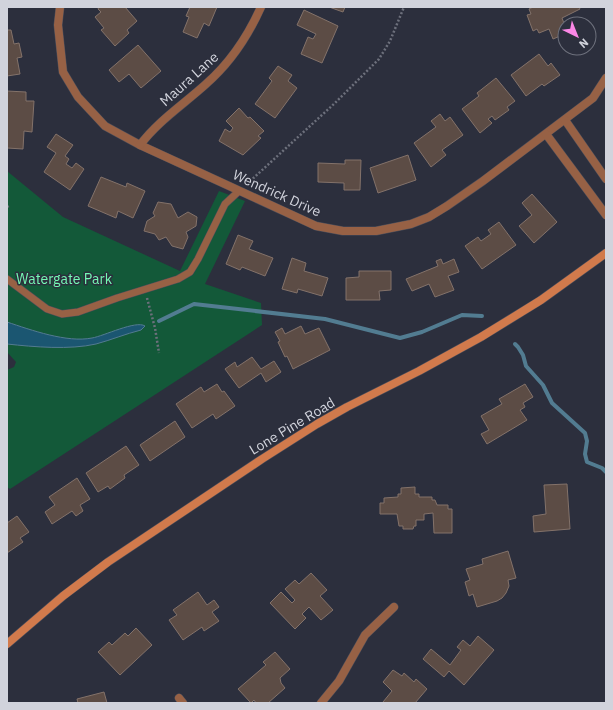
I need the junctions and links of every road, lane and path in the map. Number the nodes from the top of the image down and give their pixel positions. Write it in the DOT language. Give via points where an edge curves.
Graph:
graph roads {
  1 [pos="60,7"];
  2 [pos="261,7"];
  3 [pos="404,7"];
  4 [pos="606,78"];
  5 [pos="565,120"];
  6 [pos="546,134"];
  7 [pos="140,145"];
  8 [pos="606,179"];
  9 [pos="239,191"];
  10 [pos="10,205"];
  11 [pos="7,207"];
  12 [pos="606,215"];
  13 [pos="606,253"];
  14 [pos="7,279"];
  15 [pos="145,290"];
  16 [pos="159,353"];
  17 [pos="394,607"];
  18 [pos="7,644"];
  19 [pos="321,703"];
  1 -- 7 [label="street, Wendrick Drive" via="58,25 63,72 78,97 105,126"];
  2 -- 7 [label="street, Maura Lane" via="248,34 230,60 207,84 151,131"];
  3 -- 9 [label="path" via="390,41 379,59"];
  4 -- 5 [label="street, Wendrick Drive" via="593,98"];
  5 -- 6 [label="street, Wendrick Drive"];
  5 -- 8 [label="street"];
  6 -- 9 [label="street, Wendrick Drive" via="447,206 428,217 394,228 343,231 316,226"];
  6 -- 12 [label="street"];
  7 -- 9 [label="street, Wendrick Drive"];
  9 -- 15 [label="lane" via="225,204 190,272 178,279"];
  10 -- 11 [label="path"];
  13 -- 18 [label="street, Lone Pine Road" via="488,333 323,421 255,463 108,562"];
  14 -- 15 [label="lane" via="47,309 62,314 78,312"];
  15 -- 16 [label="path" via="156,328"];
  17 -- 19 [label="street" via="366,635 339,681"];
}
